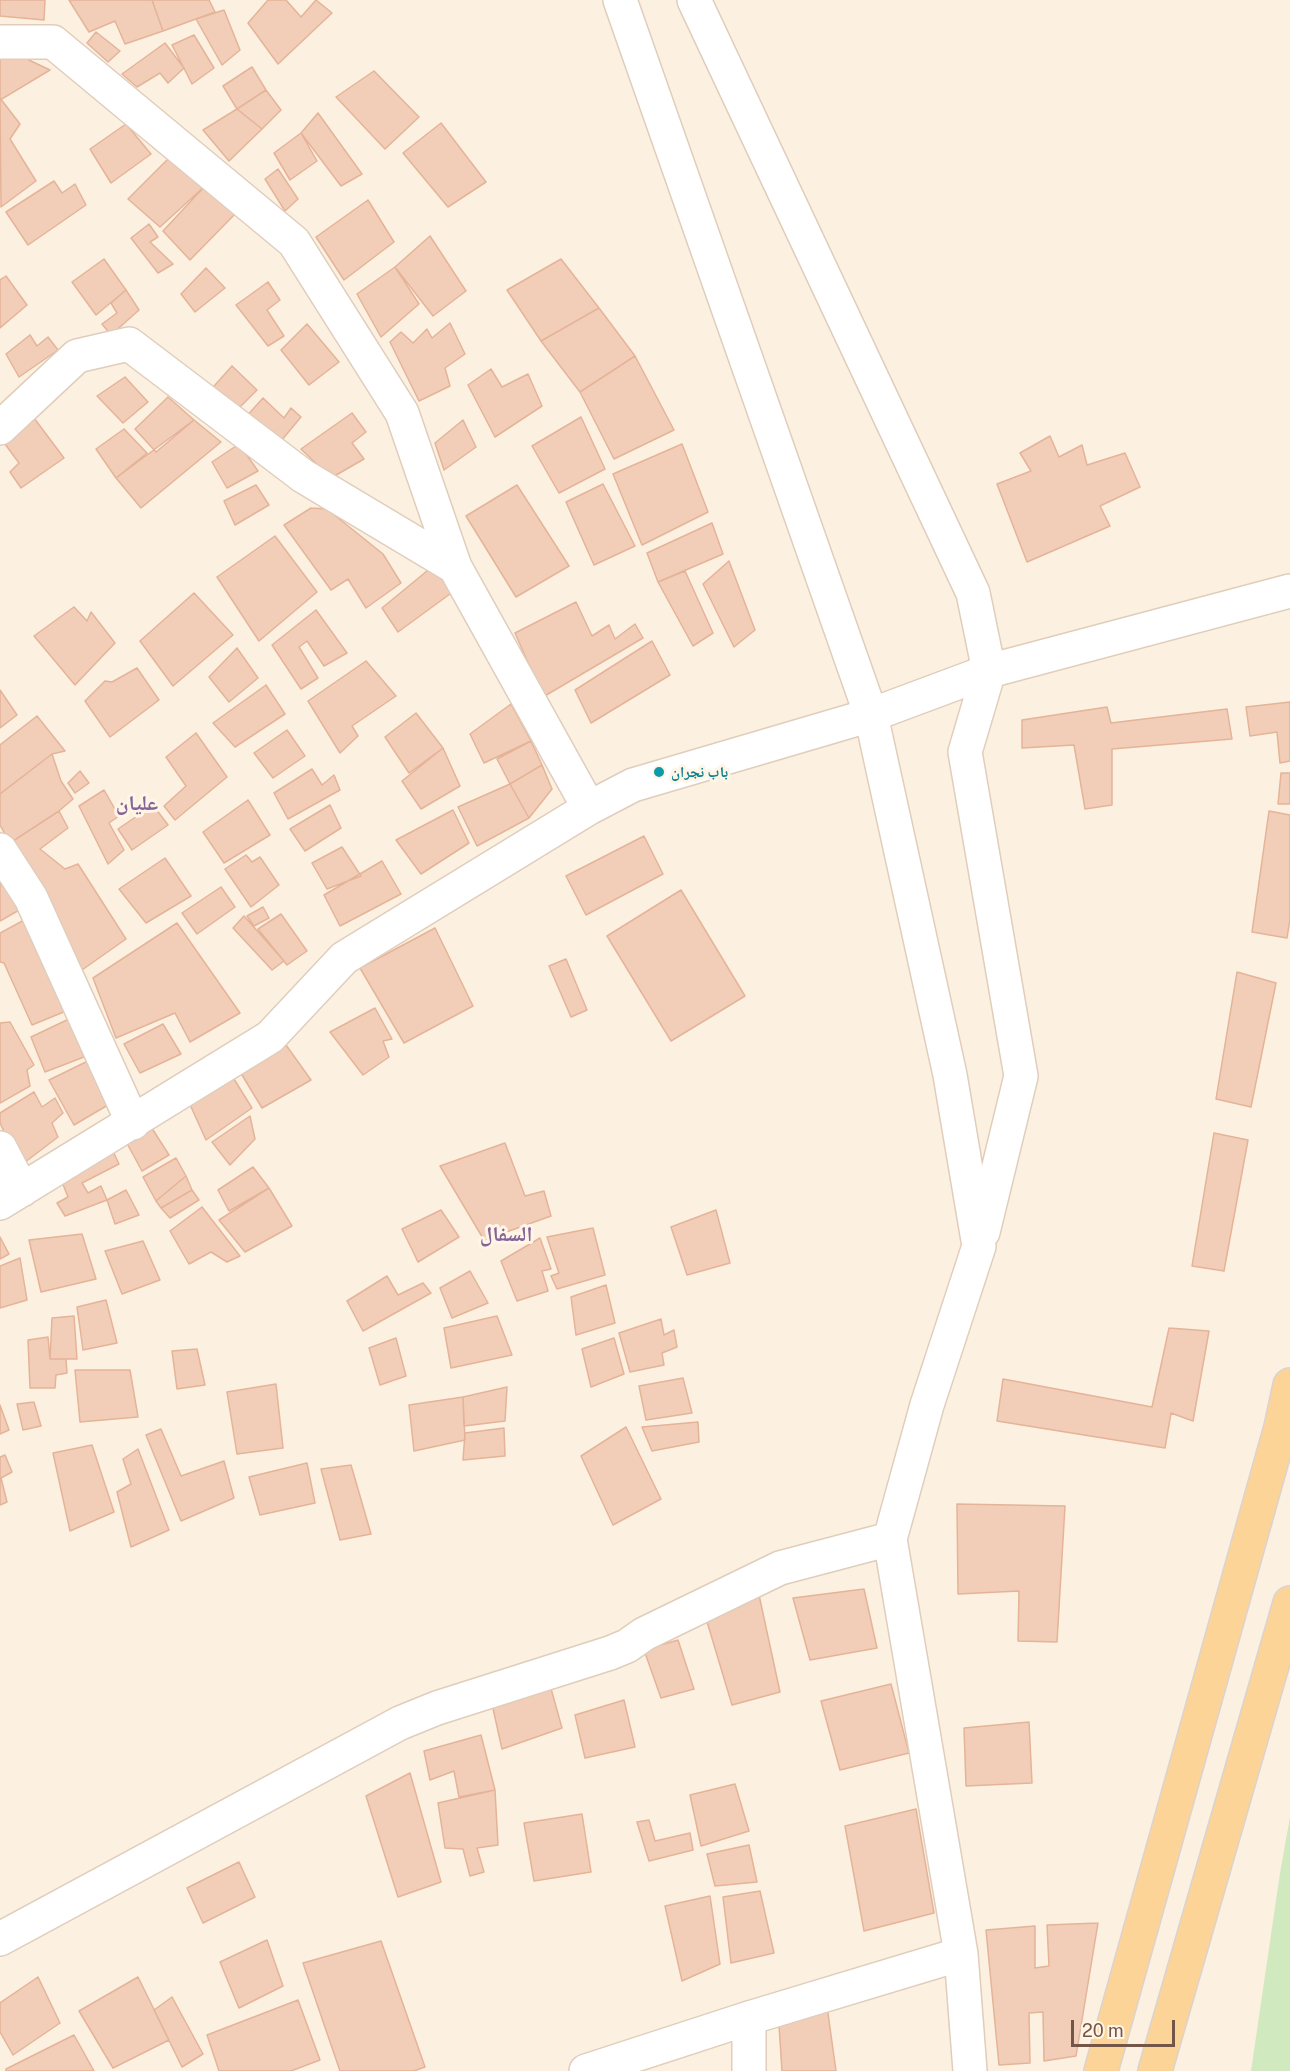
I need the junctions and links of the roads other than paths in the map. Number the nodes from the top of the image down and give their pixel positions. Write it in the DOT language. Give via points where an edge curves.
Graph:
graph roads {
  1 [pos="620,0"];
  2 [pos="694,0"];
  3 [pos="0,42"];
  4 [pos="0,428"];
  5 [pos="455,567"];
  6 [pos="1290,591"];
  7 [pos="989,671"];
  8 [pos="871,715"];
  9 [pos="589,808"];
  10 [pos="0,850"];
  11 [pos="132,1123"];
  12 [pos="0,1148"];
  13 [pos="11,1196"];
  14 [pos="979,1246"];
  15 [pos="1290,1385"];
  16 [pos="890,1539"];
  17 [pos="1290,1603"];
  18 [pos="0,1939"];
  19 [pos="962,1954"];
  20 [pos="749,2018"];
  21 [pos="586,2071"];
  22 [pos="749,2071"];
  23 [pos="970,2071"];
  24 [pos="1101,2071"];
  25 [pos="1155,2071"];
  1 -- 8 [label="street"];
  2 -- 7 [label="street" via="973,593"];
  3 -- 5 [label="street" via="53,42 294,242 402,413"];
  4 -- 5 [label="street" via="77,356 129,344 303,476"];
  5 -- 9 [label="street"];
  6 -- 7 [label="street"];
  7 -- 8 [label="street"];
  7 -- 14 [label="street" via="965,752 1021,1076"];
  8 -- 9 [label="street" via="633,785"];
  8 -- 14 [label="street" via="950,1075"];
  9 -- 11 [label="street" via="344,958 270,1037"];
  10 -- 11 [label="street" via="31,898"];
  11 -- 13 [label="street"];
  12 -- 13 [label="street"];
  14 -- 16 [label="street" via="927,1405"];
  15 -- 24 [label="main road"];
  16 -- 18 [label="street" via="780,1568 610,1653 400,1723"];
  16 -- 19 [label="street"];
  17 -- 25 [label="main road"];
  19 -- 20 [label="street"];
  19 -- 23 [label="street"];
  20 -- 21 [label="street"];
  20 -- 22 [label="street"];
}
